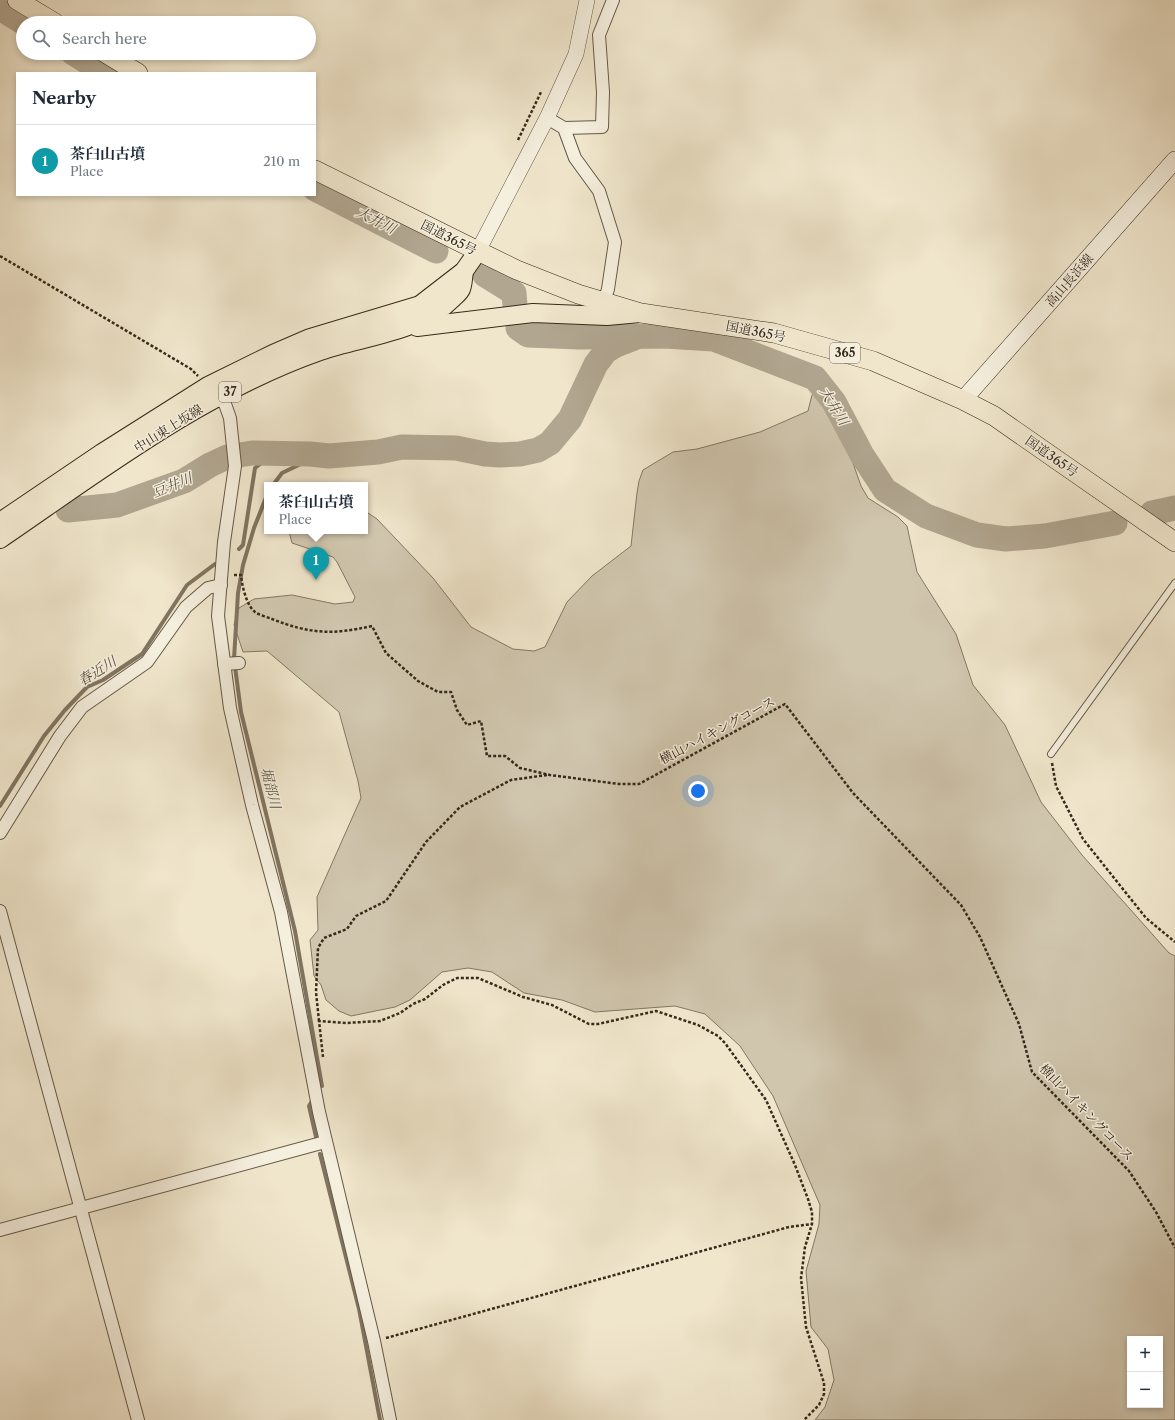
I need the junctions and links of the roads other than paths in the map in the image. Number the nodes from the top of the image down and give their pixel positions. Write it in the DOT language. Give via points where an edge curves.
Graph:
graph roads {
  1 [pos="16,0"];
  2 [pos="587,0"];
  3 [pos="613,0"];
  4 [pos="43,16"];
  5 [pos="117,60"];
  6 [pos="136,72"];
  7 [pos="547,118"];
  8 [pos="564,128"];
  9 [pos="1175,160"];
  10 [pos="316,171"];
  11 [pos="478,252"];
  12 [pos="464,271"];
  13 [pos="604,302"];
  14 [pos="641,313"];
  15 [pos="401,328"];
  16 [pos="213,392"];
  17 [pos="963,400"];
  18 [pos="0,522"];
  19 [pos="0,540"];
  20 [pos="1175,542"];
  21 [pos="221,580"];
  22 [pos="1175,582"];
  23 [pos="1051,754"];
  24 [pos="0,834"];
  25 [pos="0,912"];
  26 [pos="325,1142"];
  27 [pos="81,1208"];
  28 [pos="0,1230"];
  29 [pos="138,1420"];
  30 [pos="390,1420"];
  1 -- 4 [label="highway"];
  2 -- 7 [label="street" via="576,54"];
  3 -- 8 [label="street" via="599,35 603,92 602,127"];
  5 -- 6 [label="highway"];
  7 -- 8 [label="street"];
  7 -- 11 [label="street"];
  8 -- 13 [label="street" via="575,158 599,190 615,242"];
  9 -- 17 [label="main road, 高山長浜線"];
  10 -- 11 [label="highway, 国道365号 / 365"];
  11 -- 12 [label="main road, 中山東上坂線 / 37"];
  11 -- 13 [label="highway, 国道365号 / 365" via="578,294"];
  12 -- 15 [label="main road, 中山東上坂線 / 37" via="461,290 450,302 422,320"];
  12 -- 16 [label="main road, 中山東上坂線 / 37" via="420,305 310,338 274,354"];
  13 -- 14 [label="highway, 国道365号 / 365"];
  14 -- 15 [label="main road" via="607,316 533,313"];
  14 -- 17 [label="highway, 国道365号 / 365" via="774,333 873,361"];
  15 -- 16 [label="main road, 中山東上坂線 / 37" via="320,351"];
  16 -- 18 [label="main road, 中山東上坂線 / 37" via="102,453"];
  16 -- 19 [label="main road, 中山東上坂線 / 37" via="180,419"];
  16 -- 21 [label="street" via="225,404 230,418 235,466"];
  17 -- 20 [label="highway, 国道365号 / 365" via="994,416"];
  21 -- 24 [label="street" via="186,607 147,662 82,706 60,736"];
  21 -- 26 [label="street" via="218,616 231,664 230,708 252,805 281,912"];
  22 -- 23 [label="lane"];
  25 -- 27 [label="street"];
  26 -- 27 [label="street"];
  26 -- 30 [label="street" via="374,1341"];
  27 -- 28 [label="street"];
  27 -- 29 [label="street"];
}
